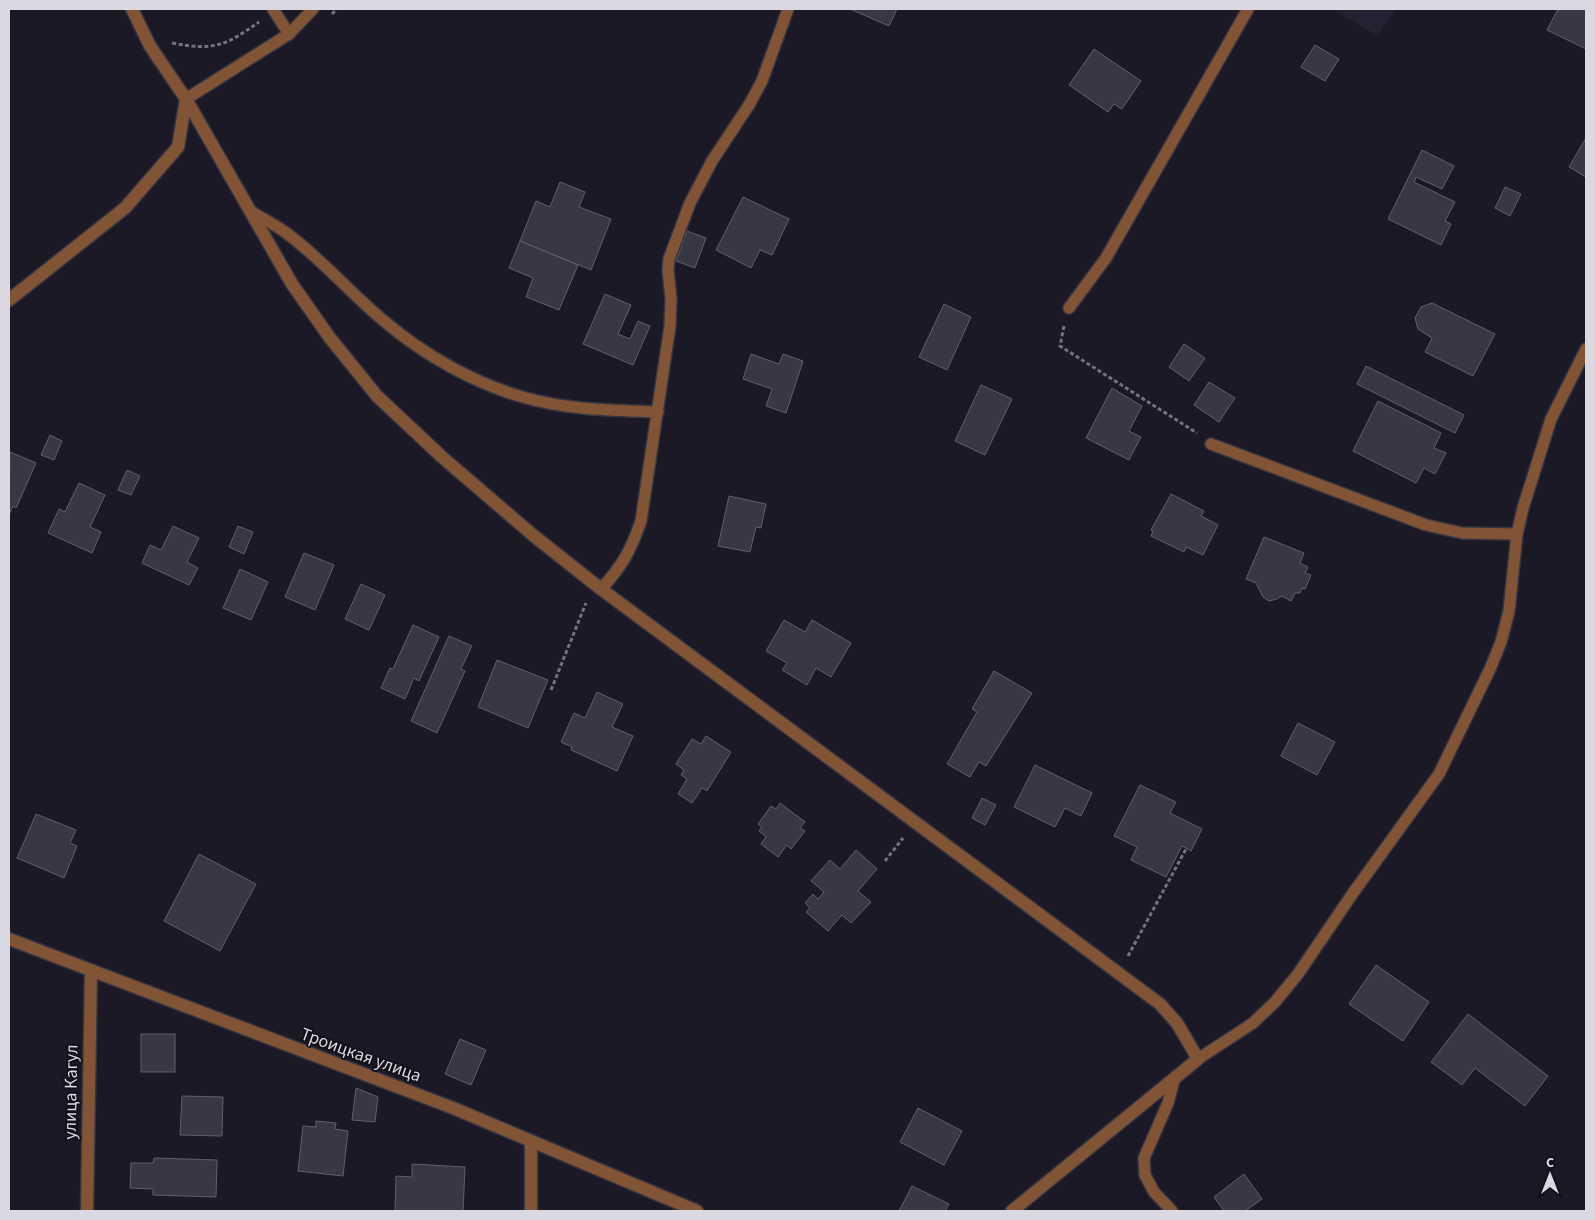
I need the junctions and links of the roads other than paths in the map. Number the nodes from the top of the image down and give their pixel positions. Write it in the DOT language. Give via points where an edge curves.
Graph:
graph roads {
  1 [pos="132,9"];
  2 [pos="313,9"];
  3 [pos="788,9"];
  4 [pos="1248,9"];
  5 [pos="274,10"];
  6 [pos="289,34"];
  7 [pos="186,99"];
  8 [pos="248,209"];
  9 [pos="9,300"];
  10 [pos="1069,308"];
  11 [pos="1586,349"];
  12 [pos="658,412"];
  13 [pos="1211,444"];
  14 [pos="1517,534"];
  15 [pos="601,588"];
  16 [pos="9,940"];
  17 [pos="90,972"];
  18 [pos="1198,1058"];
  19 [pos="1176,1077"];
  20 [pos="531,1141"];
  21 [pos="87,1211"];
  22 [pos="531,1211"];
  23 [pos="697,1211"];
  24 [pos="1012,1211"];
  25 [pos="1172,1211"];
  1 -- 7 [label="street" via="150,46"];
  2 -- 6 [label="lane"];
  3 -- 12 [label="lane" via="762,81 690,203 669,259 670,326"];
  4 -- 10 [label="lane" via="1106,258"];
  5 -- 6 [label="lane"];
  6 -- 7 [label="lane"];
  7 -- 8 [label="street"];
  7 -- 9 [label="street" via="178,147 125,208"];
  8 -- 12 [label="lane" via="285,233 384,321 426,351 473,378 526,398 564,406"];
  8 -- 15 [label="street" via="292,284 377,396 520,524"];
  11 -- 14 [label="lane" via="1551,419"];
  12 -- 15 [label="lane" via="641,522 620,568"];
  13 -- 14 [label="lane" via="1426,525 1462,533"];
  14 -- 18 [label="lane" via="1510,608 1501,642 1439,774 1275,1002 1253,1023"];
  15 -- 18 [label="street" via="1160,1004 1177,1023"];
  16 -- 17 [label="street, Троицкая улица"];
  17 -- 20 [label="street, Троицкая улица" via="453,1108"];
  17 -- 21 [label="street, улица Кагул"];
  18 -- 19 [label="street"];
  19 -- 24 [label="street"];
  19 -- 25 [label="lane" via="1144,1158 1145,1175 1154,1192"];
  20 -- 22 [label="street"];
  20 -- 23 [label="street, Троицкая улица"];
}
